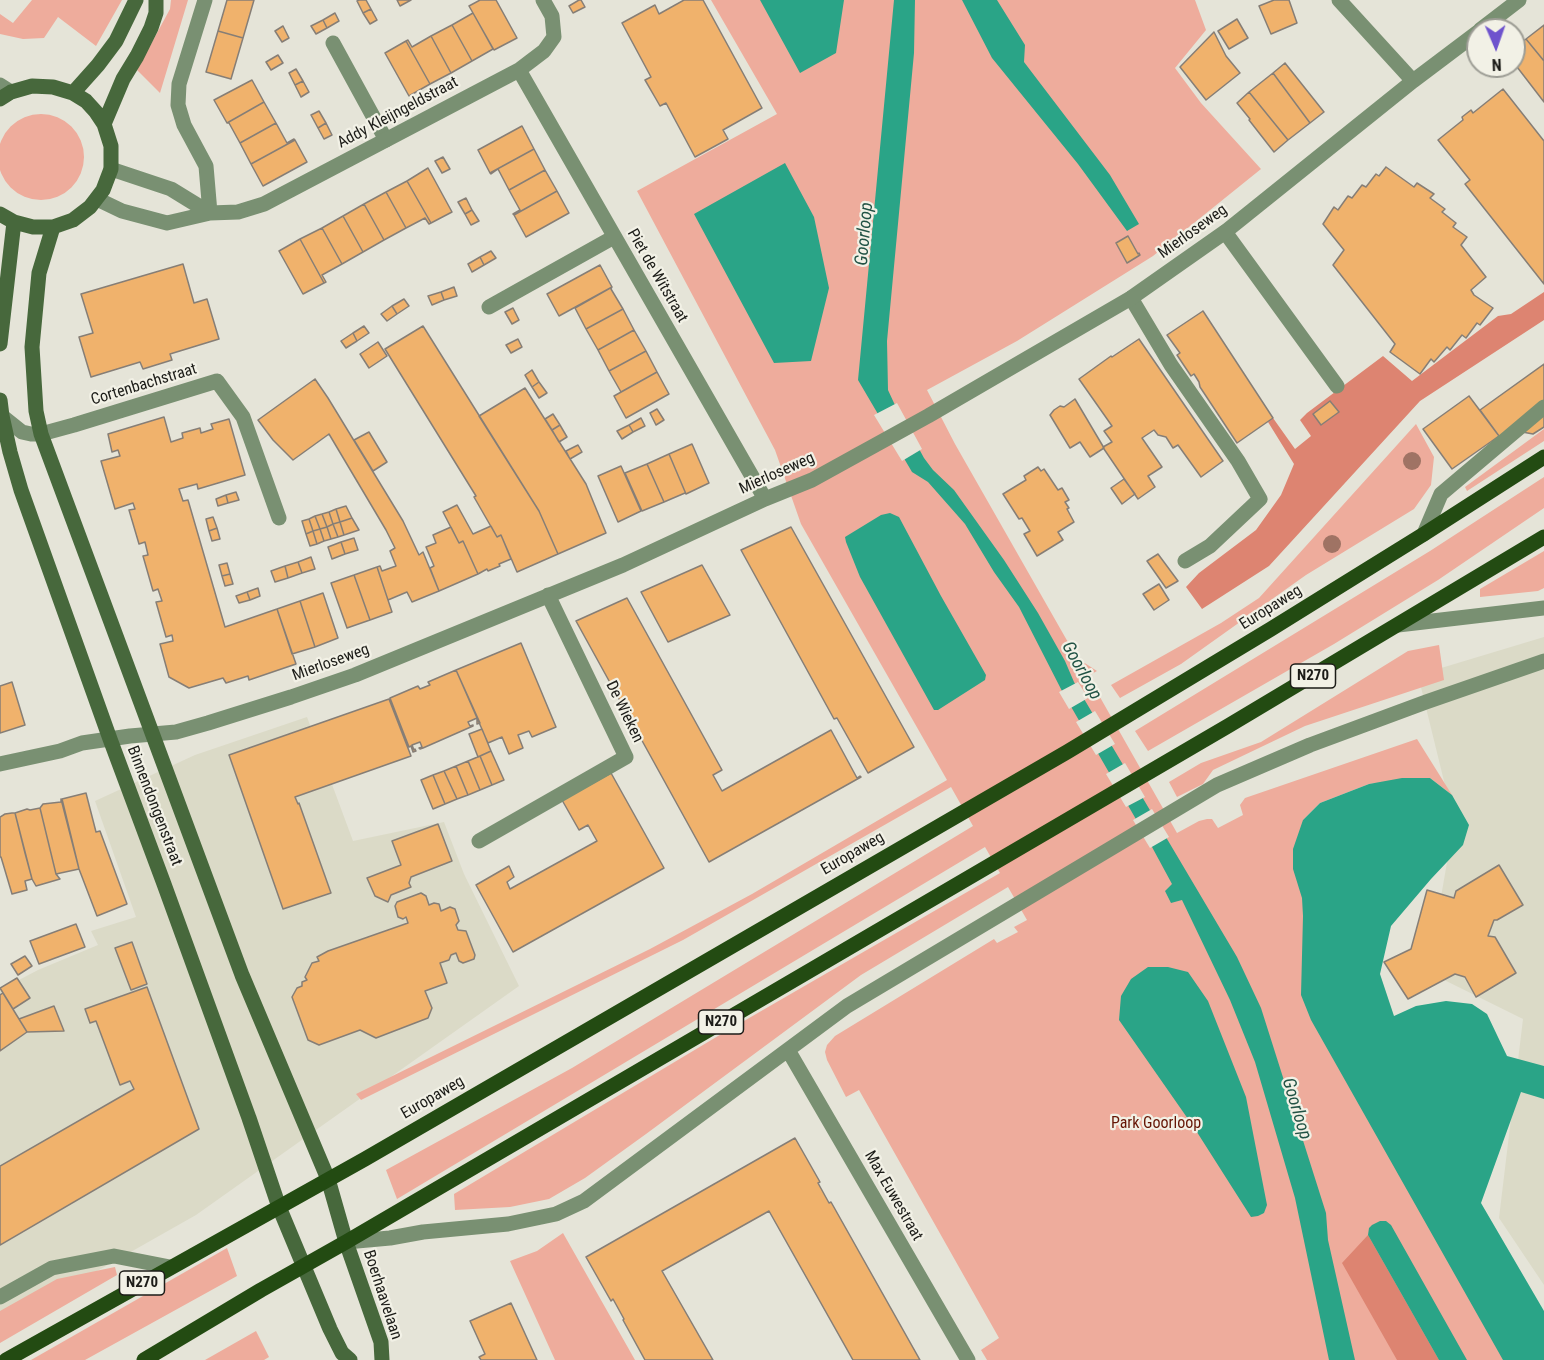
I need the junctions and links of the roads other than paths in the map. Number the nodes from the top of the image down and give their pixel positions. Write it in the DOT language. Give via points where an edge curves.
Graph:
graph roads {
  1 [pos="136,0"];
  2 [pos="156,0"];
  3 [pos="205,0"];
  4 [pos="543,0"];
  5 [pos="1339,0"];
  6 [pos="1519,0"];
  7 [pos="1496,18"];
  8 [pos="1466,41"];
  9 [pos="333,43"];
  10 [pos="519,70"];
  11 [pos="1413,81"];
  12 [pos="4,92"];
  13 [pos="74,93"];
  14 [pos="104,124"];
  15 [pos="386,140"];
  16 [pos="111,169"];
  17 [pos="97,199"];
  18 [pos="210,213"];
  19 [pos="0,214"];
  20 [pos="14,222"];
  21 [pos="53,227"];
  22 [pos="1225,232"];
  23 [pos="614,237"];
  24 [pos="1131,298"];
  25 [pos="489,307"];
  26 [pos="0,344"];
  27 [pos="1337,386"];
  28 [pos="0,400"];
  29 [pos="1544,407"];
  30 [pos="2,416"];
  31 [pos="41,434"];
  32 [pos="1544,457"];
  33 [pos="765,499"];
  34 [pos="279,518"];
  35 [pos="1424,534"];
  36 [pos="1544,537"];
  37 [pos="1185,561"];
  38 [pos="548,595"];
  39 [pos="1544,608"];
  40 [pos="1398,625"];
  41 [pos="1544,661"];
  42 [pos="152,734"];
  43 [pos="110,739"];
  44 [pos="0,765"];
  45 [pos="479,841"];
  46 [pos="788,1050"];
  47 [pos="328,1179"];
  48 [pos="279,1207"];
  49 [pos="346,1242"];
  50 [pos="303,1266"];
  51 [pos="170,1267"];
  52 [pos="0,1298"];
  53 [pos="6,1360"];
  54 [pos="144,1360"];
  55 [pos="351,1360"];
  56 [pos="382,1360"];
  57 [pos="968,1360"];
  1 -- 13 [label="main road" via="116,41"];
  2 -- 14 [label="main road" via="150,28"];
  3 -- 18 [label="street" via="179,84 178,105 206,166"];
  4 -- 10 [label="street, Addy Kleijngeldstraat" via="552,16 554,37 544,51"];
  5 -- 11 [label="street"];
  6 -- 7 [label="street, Mierloseweg"];
  8 -- 11 [label="street, Mierloseweg"];
  9 -- 15 [label="street"];
  10 -- 15 [label="street, Addy Kleijngeldstraat"];
  10 -- 23 [label="street, Piet de Witstraat"];
  11 -- 22 [label="street, Mierloseweg"];
  12 -- 13 [label="main road" via="32,86"];
  13 -- 14 [label="main road" via="86,101"];
  14 -- 16 [label="main road" via="111,146"];
  15 -- 18 [label="street, Addy Kleijngeldstraat" via="264,204 238,212"];
  16 -- 17 [label="main road"];
  16 -- 18 [label="street" via="171,189"];
  17 -- 18 [label="street, Addy Kleijngeldstraat" via="167,223"];
  17 -- 21 [label="main road" via="73,220"];
  19 -- 20 [label="main road"];
  20 -- 21 [label="main road"];
  20 -- 26 [label="main road"];
  21 -- 31 [label="main road" via="39,273 32,346"];
  22 -- 24 [label="street, Mierloseweg"];
  22 -- 27 [label="street"];
  23 -- 25 [label="street"];
  23 -- 33 [label="street, Piet de Witstraat"];
  24 -- 33 [label="street, Mierloseweg" via="812,480"];
  24 -- 37 [label="street" via="1260,499 1210,546"];
  28 -- 30 [label="main road"];
  29 -- 35 [label="street" via="1441,494"];
  30 -- 31 [label="street" via="22,432"];
  30 -- 43 [label="main road, Binnendongenstraat" via="21,490"];
  31 -- 34 [label="street, Cortenbachstraat" via="216,381 243,417"];
  31 -- 42 [label="main road, Binnendongenstraat"];
  32 -- 35 [label="main road, Europaweg / N270"];
  33 -- 38 [label="street, Mierloseweg"];
  35 -- 47 [label="main road, Europaweg / N270" via="1067,752"];
  36 -- 40 [label="main road, N270"];
  38 -- 42 [label="street, Mierloseweg" via="334,682 208,723"];
  38 -- 45 [label="street, De Wieken" via="626,757"];
  39 -- 40 [label="street"];
  40 -- 49 [label="main road, N270"];
  41 -- 46 [label="street" via="1310,745 1217,785 847,1006"];
  42 -- 43 [label="street, Mierloseweg"];
  42 -- 47 [label="main road, Binnendongenstraat" via="242,975"];
  43 -- 44 [label="street, Mierloseweg"];
  43 -- 48 [label="main road, Binnendongenstraat"];
  46 -- 49 [label="street" via="584,1201 556,1214 508,1224"];
  46 -- 57 [label="street, Max Euwestraat"];
  47 -- 48 [label="main road, Europaweg / N270"];
  47 -- 49 [label="main road, Binnendongenstraat"];
  48 -- 50 [label="main road, Binnendongenstraat"];
  48 -- 51 [label="main road, Europaweg / N270"];
  49 -- 50 [label="main road, N270"];
  49 -- 56 [label="main road, Boerhaavelaan" via="378,1332"];
  50 -- 54 [label="main road, N270"];
  50 -- 55 [label="main road" via="342,1353"];
  51 -- 52 [label="street" via="114,1256 52,1268"];
  51 -- 53 [label="main road, Europaweg / N270"];
}
